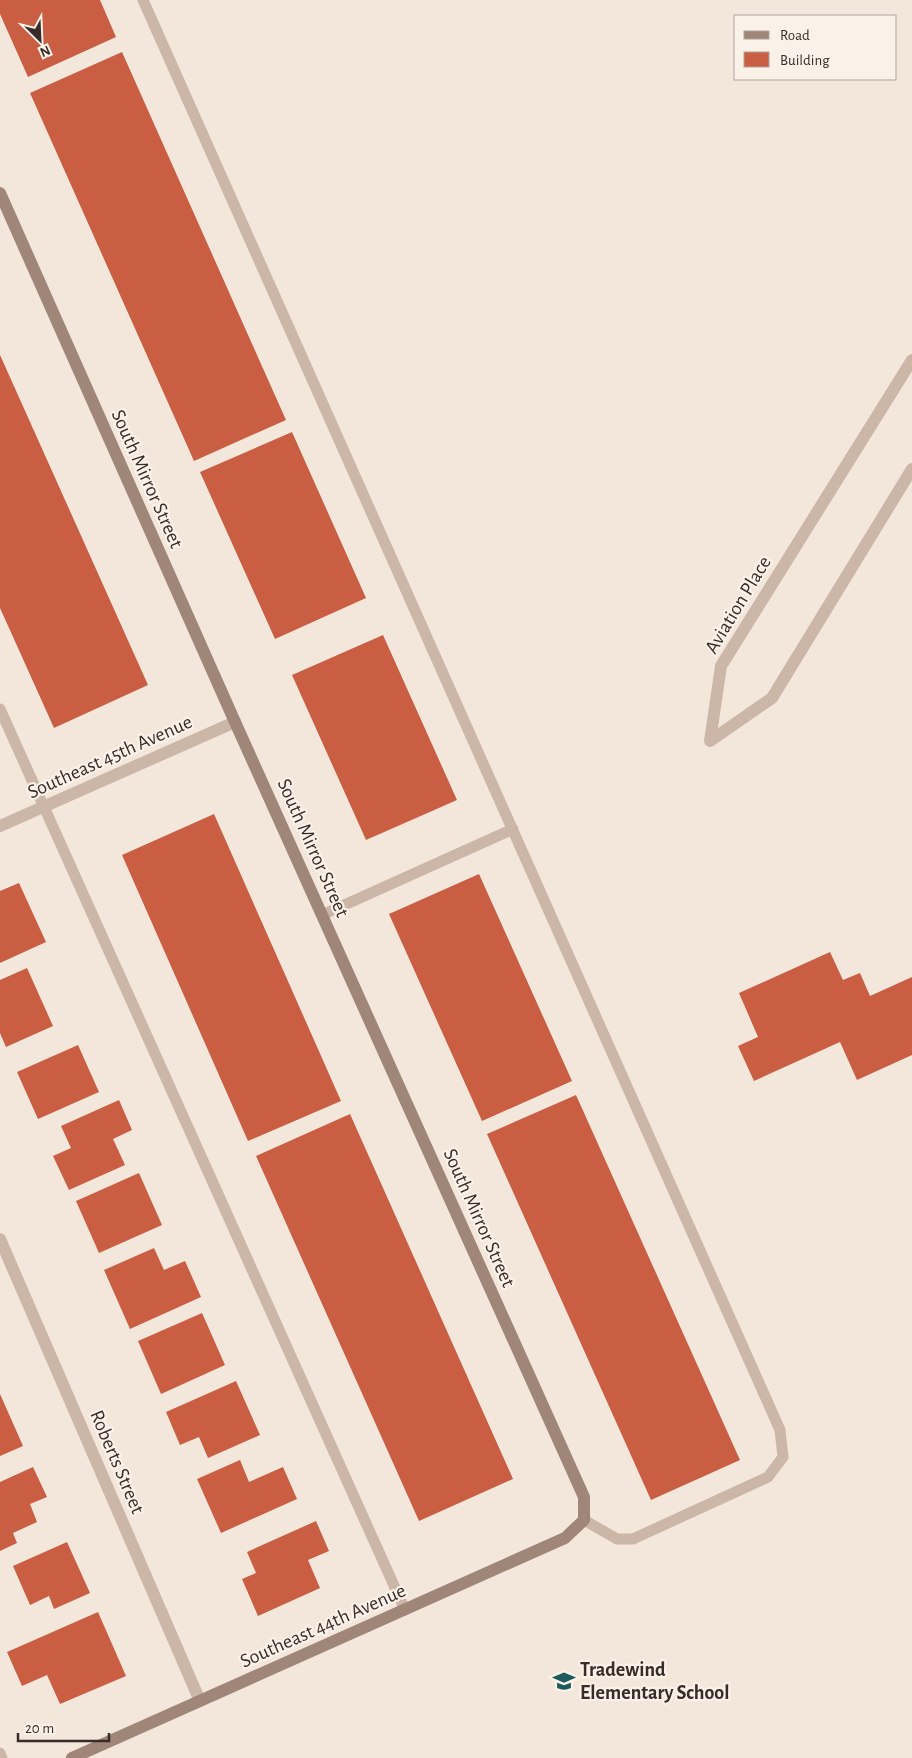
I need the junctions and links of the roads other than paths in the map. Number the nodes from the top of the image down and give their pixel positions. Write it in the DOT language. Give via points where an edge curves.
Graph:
graph roads {
  1 [pos="143,0"];
  2 [pos="0,193"];
  3 [pos="912,360"];
  4 [pos="912,469"];
  5 [pos="0,709"];
  6 [pos="235,722"];
  7 [pos="43,807"];
  8 [pos="0,826"];
  9 [pos="513,830"];
  10 [pos="322,915"];
  11 [pos="0,1239"];
  12 [pos="584,1520"];
  13 [pos="404,1610"];
  14 [pos="200,1701"];
  15 [pos="0,1753"];
  16 [pos="2,1758"];
  17 [pos="72,1758"];
  1 -- 9 [label="lane"];
  2 -- 6 [label="street, South Mirror Street"];
  3 -- 4 [label="street, Aviation Place" via="721,666 710,741 772,698"];
  5 -- 7 [label="lane"];
  6 -- 7 [label="street, Southeast 45th Avenue"];
  6 -- 10 [label="street, South Mirror Street"];
  7 -- 8 [label="street, Southeast 45th Avenue"];
  7 -- 13 [label="lane"];
  9 -- 10 [label="lane"];
  9 -- 12 [label="lane" via="780,1430 782,1457 768,1477 651,1531 633,1539 617,1539"];
  10 -- 12 [label="street, South Mirror Street" via="584,1497"];
  11 -- 14 [label="street, Roberts Street"];
  12 -- 13 [label="street, Southeast 44th Avenue" via="564,1538"];
  13 -- 14 [label="street, Southeast 44th Avenue"];
  14 -- 17 [label="street, Southeast 44th Avenue"];
  15 -- 16 [label="lane"];
}
